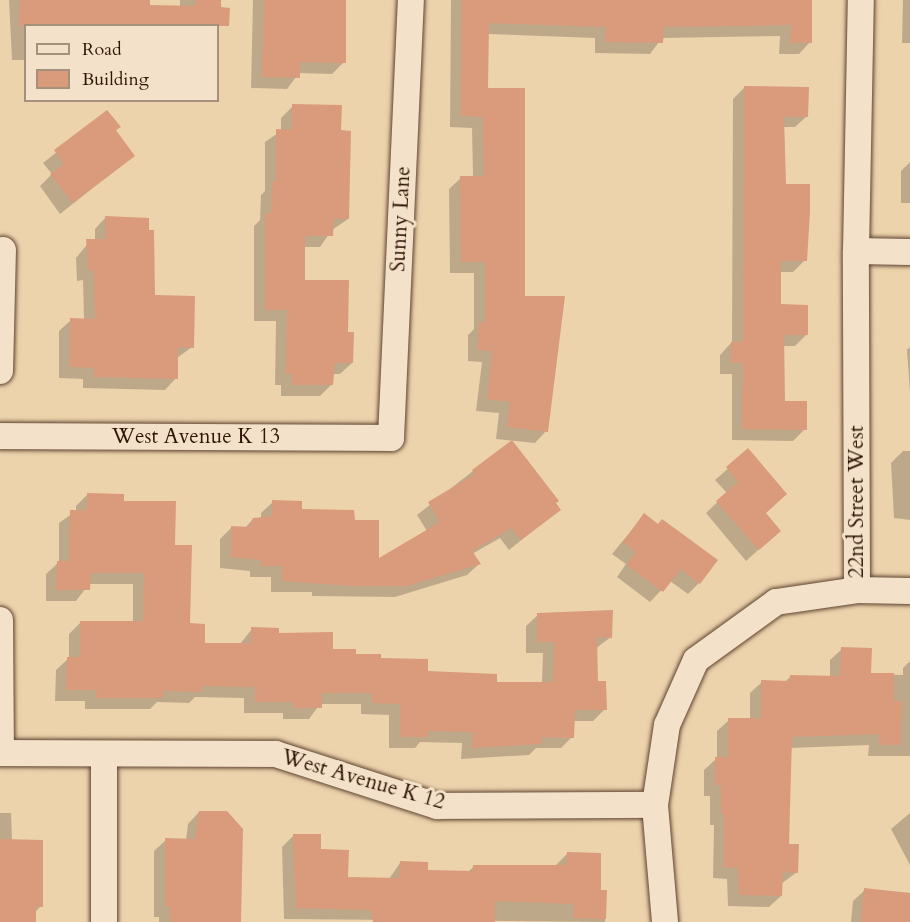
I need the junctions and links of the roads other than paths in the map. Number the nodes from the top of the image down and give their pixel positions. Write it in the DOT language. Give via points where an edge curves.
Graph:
graph roads {
  1 [pos="411,0"];
  2 [pos="861,0"];
  3 [pos="3,250"];
  4 [pos="856,251"];
  5 [pos="910,252"];
  6 [pos="0,371"];
  7 [pos="0,436"];
  8 [pos="392,438"];
  9 [pos="857,590"];
  10 [pos="910,591"];
  11 [pos="0,620"];
  12 [pos="1,753"];
  13 [pos="104,755"];
  14 [pos="655,805"];
  15 [pos="104,922"];
  16 [pos="665,922"];
  1 -- 8 [label="street, Sunny Lane"];
  2 -- 4 [label="street, 22nd Street West"];
  3 -- 6 [label="street"];
  4 -- 5 [label="street"];
  4 -- 9 [label="street, 22nd Street West"];
  7 -- 8 [label="street, West Avenue K 13"];
  9 -- 10 [label="street"];
  9 -- 14 [label="street, 22nd Street West" via="776,602 696,660 667,726"];
  11 -- 12 [label="street"];
  12 -- 13 [label="street, West Avenue K 12"];
  13 -- 14 [label="street, West Avenue K 12" via="276,754 437,806"];
  13 -- 15 [label="street"];
  14 -- 16 [label="street, 22nd Street West"];
}
